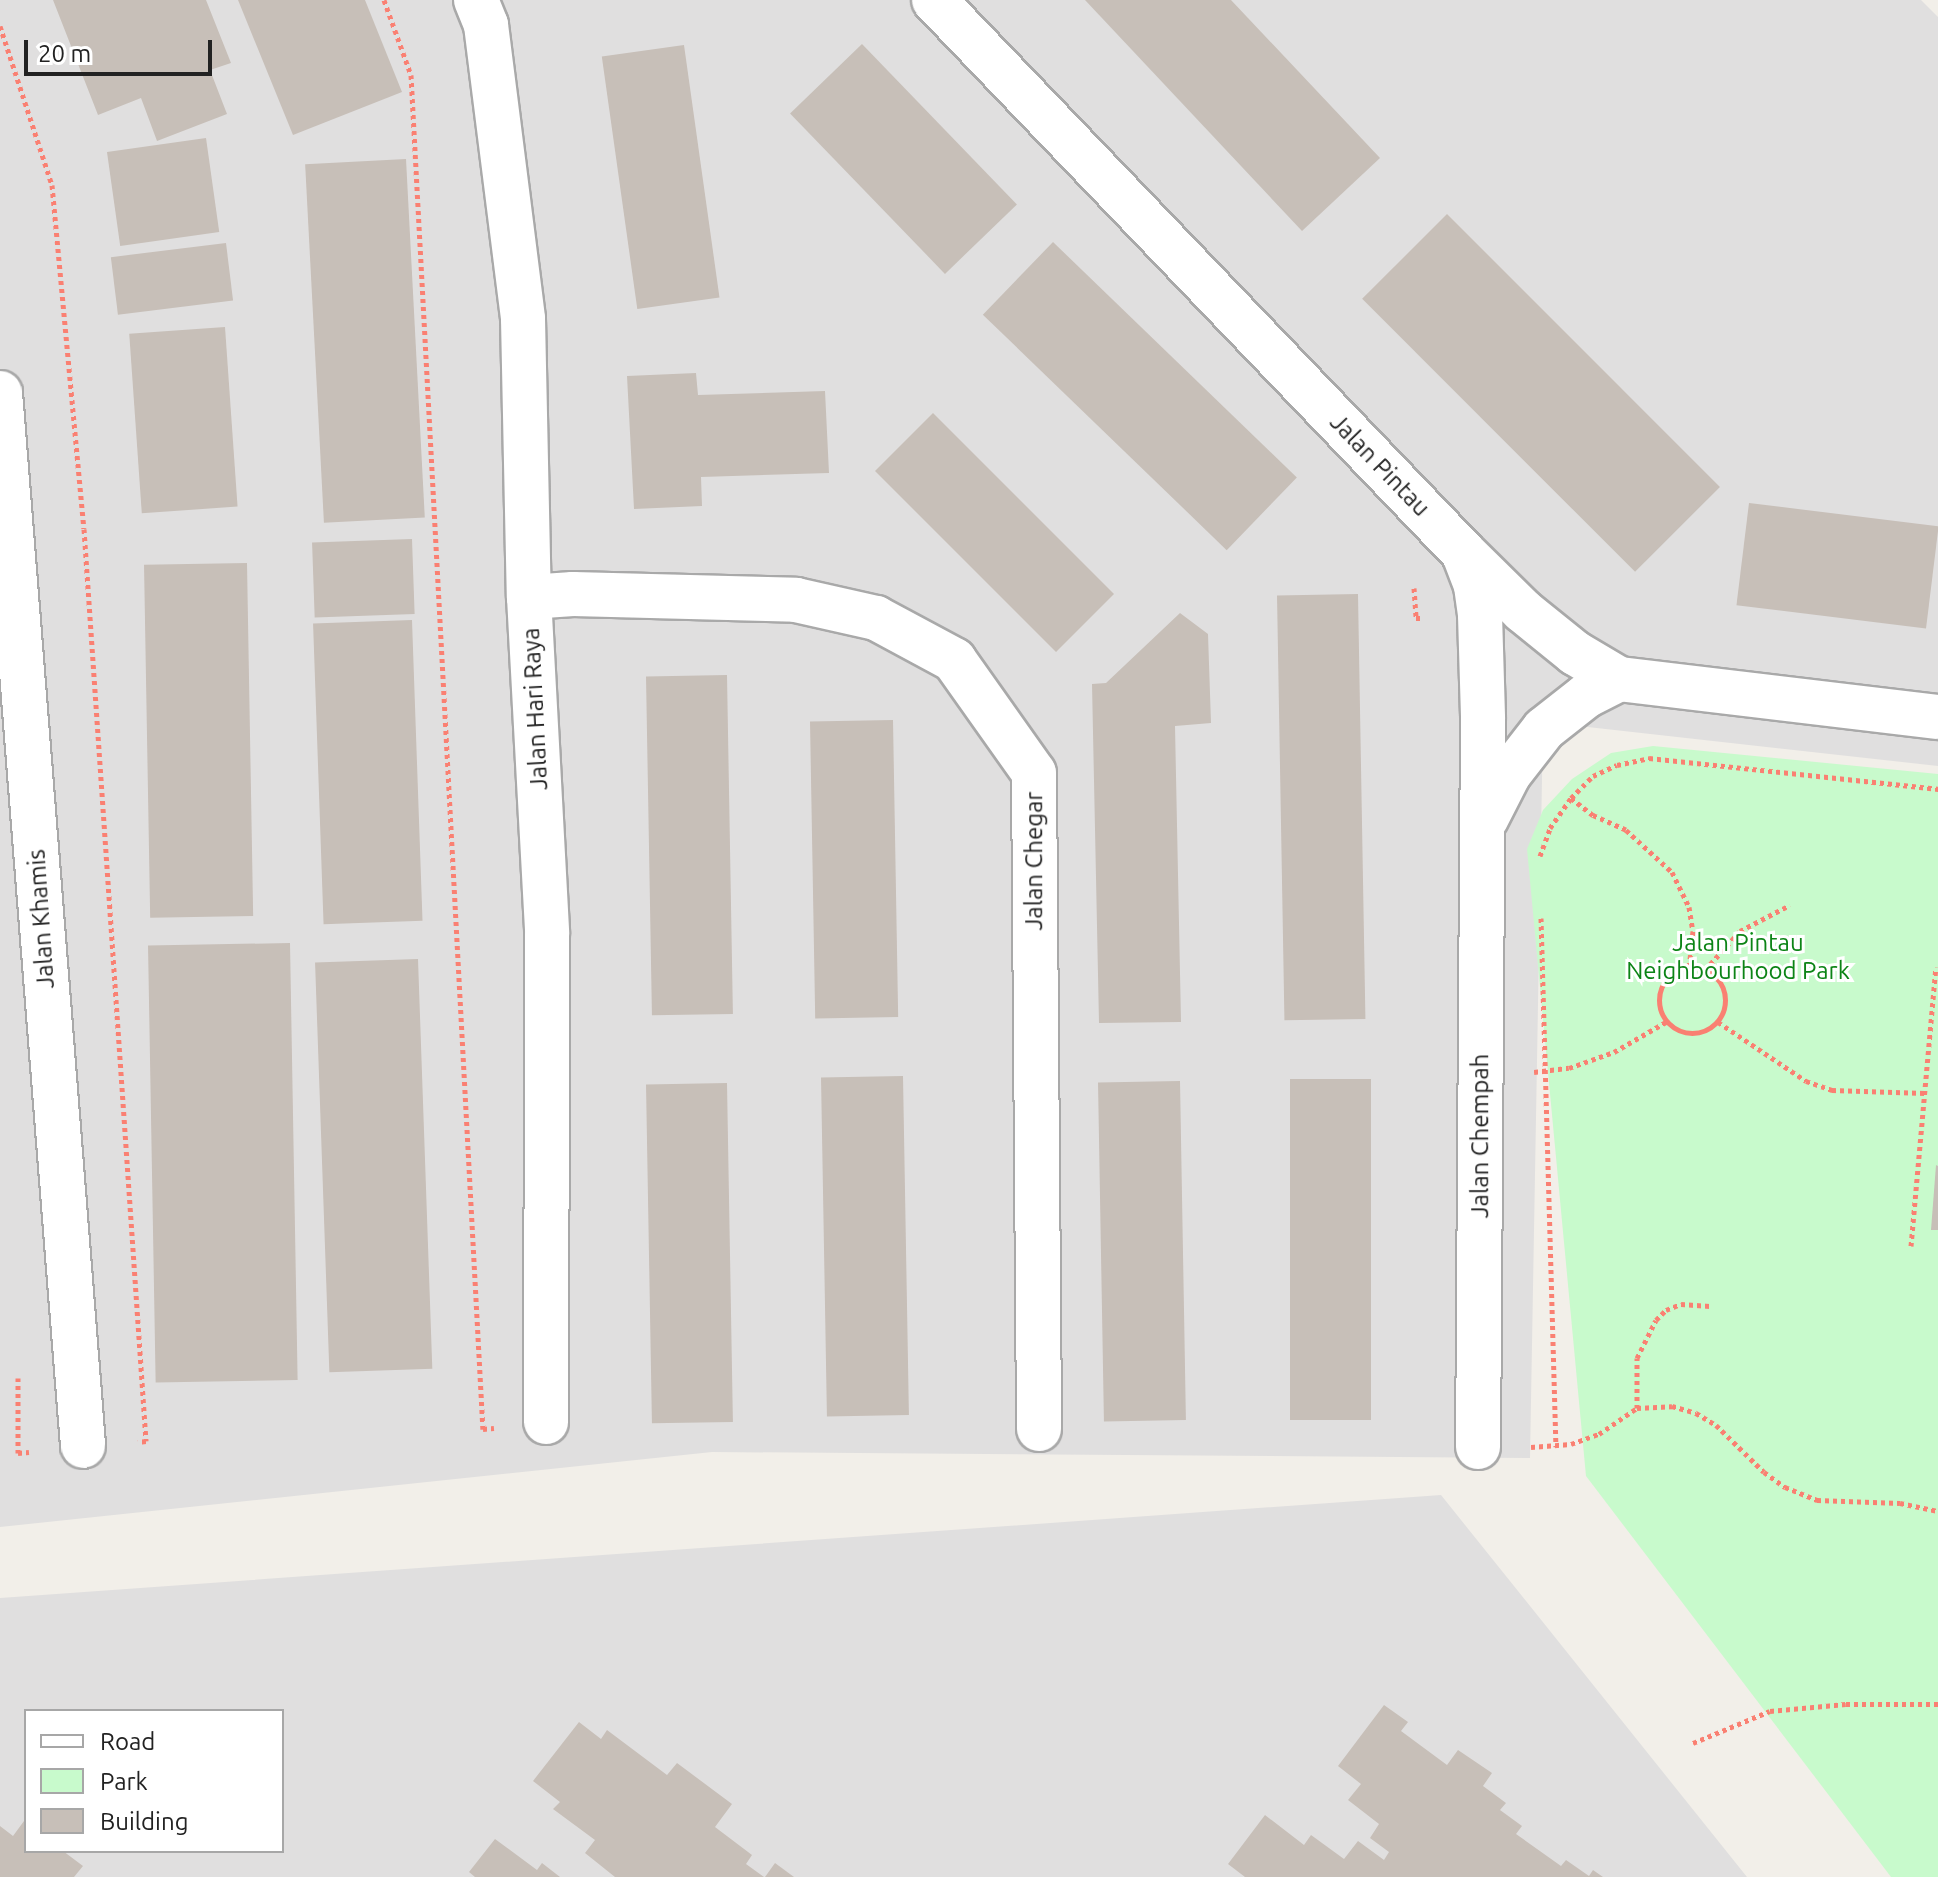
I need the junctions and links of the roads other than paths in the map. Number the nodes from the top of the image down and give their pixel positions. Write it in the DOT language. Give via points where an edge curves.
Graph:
graph roads {
  1 [pos="476,0"];
  2 [pos="934,0"];
  3 [pos="0,393"];
  4 [pos="1463,552"];
  5 [pos="529,597"];
  6 [pos="1619,679"];
  7 [pos="1938,717"];
  8 [pos="1483,824"];
  9 [pos="546,1422"];
  10 [pos="1039,1429"];
  11 [pos="83,1446"];
  12 [pos="1478,1447"];
  1 -- 5 [label="street, Jalan Hari Raya" via="486,25 523,319"];
  2 -- 4 [label="street, Jalan Pintau"];
  3 -- 11 [label="street, Jalan Khamis"];
  4 -- 6 [label="street, Jalan Pintau" via="1575,653"];
  4 -- 8 [label="street, Jalan Chempah" via="1480,615"];
  5 -- 9 [label="street, Jalan Hari Raya" via="547,934"];
  5 -- 10 [label="street, Jalan Chegar" via="796,600 876,618 954,660 1034,773"];
  6 -- 7 [label="street, Jalan Pintau"];
  6 -- 8 [label="street, Jalan Chempah" via="1586,696 1544,729 1509,774"];
  8 -- 12 [label="street, Jalan Chempah"];
}
